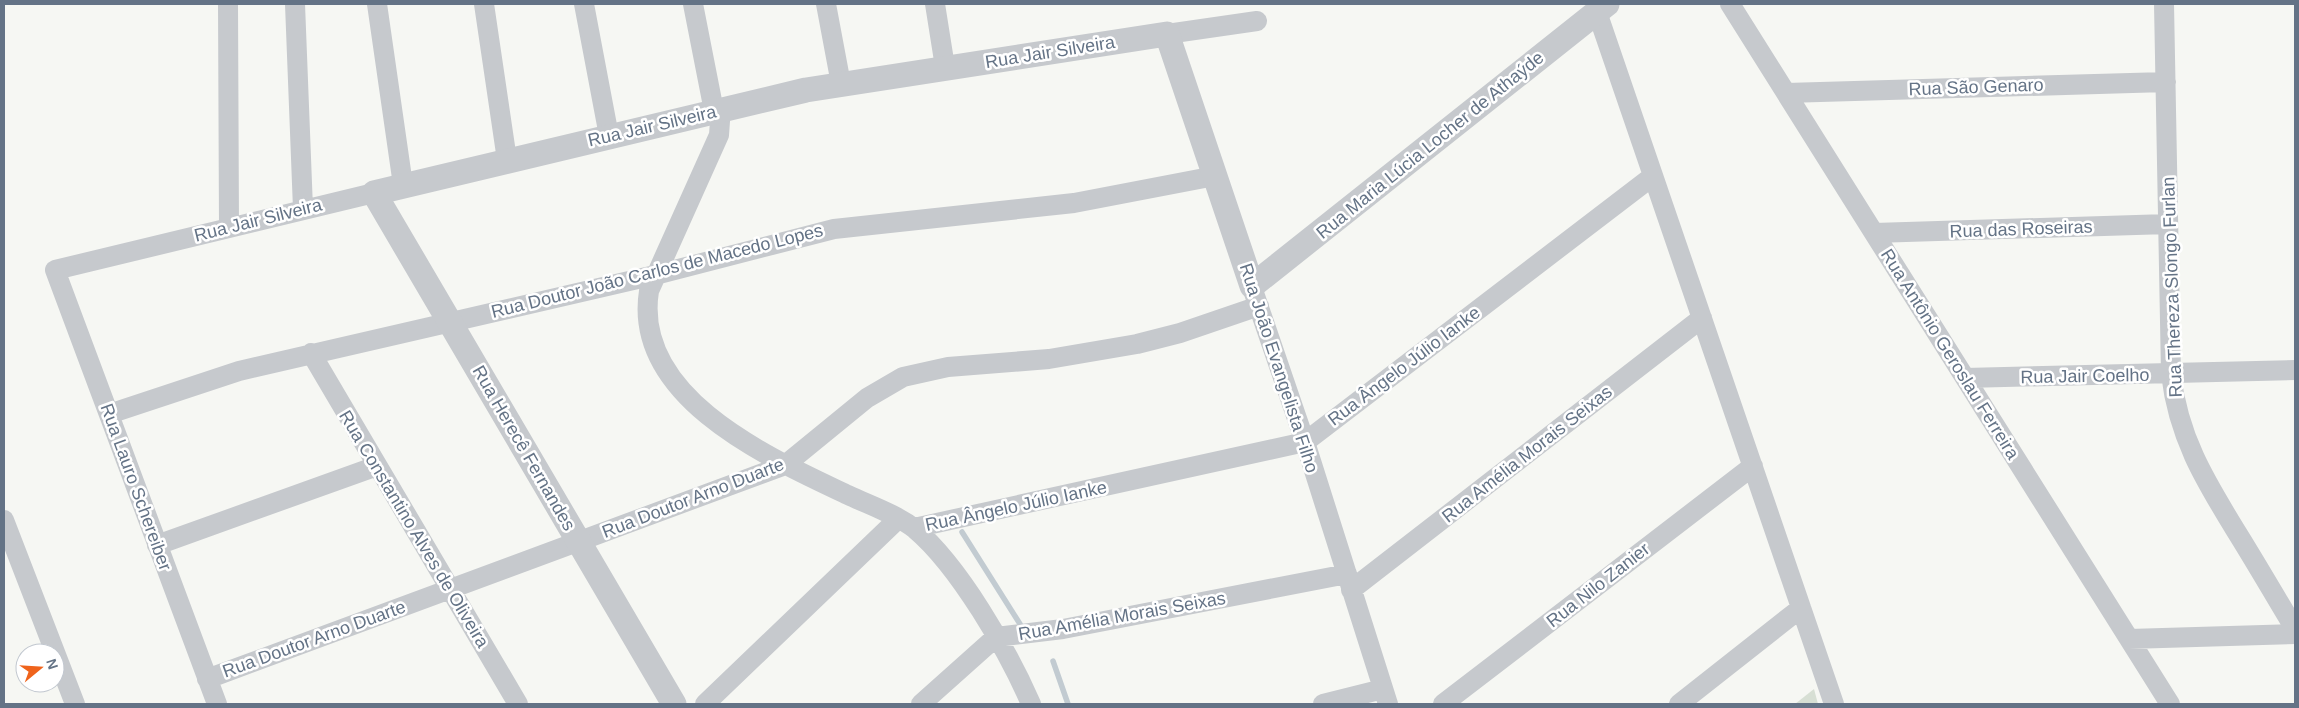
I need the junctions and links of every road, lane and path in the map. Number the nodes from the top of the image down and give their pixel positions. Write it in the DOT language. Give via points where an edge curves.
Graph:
graph roads {
  1 [pos="228,4"];
  2 [pos="295,4"];
  3 [pos="377,4"];
  4 [pos="484,4"];
  5 [pos="584,4"];
  6 [pos="692,4"];
  7 [pos="826,4"];
  8 [pos="935,4"];
  9 [pos="1730,4"];
  10 [pos="2164,4"];
  11 [pos="1602,8"];
  12 [pos="1257,21"];
  13 [pos="1167,34"];
  14 [pos="945,68"];
  15 [pos="2166,82"];
  16 [pos="841,84"];
  17 [pos="1786,92"];
  18 [pos="714,111"];
  19 [pos="609,136"];
  20 [pos="507,160"];
  21 [pos="1215,176"];
  22 [pos="1653,176"];
  23 [pos="403,185"];
  24 [pos="374,192"];
  25 [pos="303,209"];
  26 [pos="2168,224"];
  27 [pos="230,227"];
  28 [pos="1874,233"];
  29 [pos="55,270"];
  30 [pos="655,275"];
  31 [pos="1255,296"];
  32 [pos="1702,318"];
  33 [pos="449,321"];
  34 [pos="311,353"];
  35 [pos="2295,370"];
  36 [pos="2171,374"];
  37 [pos="1965,378"];
  38 [pos="109,414"];
  39 [pos="1305,442"];
  40 [pos="785,465"];
  41 [pos="378,466"];
  42 [pos="1753,466"];
  43 [pos="4,520"];
  44 [pos="906,524"];
  45 [pos="579,542"];
  46 [pos="157,545"];
  47 [pos="1349,582"];
  48 [pos="450,589"];
  49 [pos="1801,608"];
  50 [pos="2295,629"];
  51 [pos="2295,634"];
  52 [pos="996,637"];
  53 [pos="2129,639"];
  54 [pos="207,679"];
  55 [pos="1385,696"];
  56 [pos="75,704"];
  57 [pos="216,704"];
  58 [pos="518,704"];
  59 [pos="674,704"];
  60 [pos="705,704"];
  61 [pos="921,704"];
  62 [pos="1031,704"];
  63 [pos="1323,704"];
  64 [pos="1442,704"];
  65 [pos="1679,704"];
  66 [pos="1834,704"];
  67 [pos="2170,704"];
  1 -- 27 [label="street"];
  2 -- 25 [label="street"];
  3 -- 23 [label="street"];
  4 -- 20 [label="street"];
  5 -- 19 [label="street"];
  6 -- 18 [label="street"];
  7 -- 16 [label="street"];
  8 -- 14 [label="street"];
  9 -- 17 [label="street, Rua Antônio Geroslau Ferreira"];
  10 -- 15 [label="street, Rua Thereza Slongo Furlan"];
  11 -- 22 [label="street"];
  11 -- 31 [label="street, Rua Maria Lúcia Locher de Athaýde"];
  12 -- 13 [label="street, Rua Jair Silveira"];
  13 -- 14 [label="street, Rua Jair Silveira"];
  13 -- 21 [label="street, Rua João Evangelista Filho"];
  14 -- 16 [label="street, Rua Jair Silveira"];
  15 -- 17 [label="street, Rua São Genaro"];
  15 -- 26 [label="street, Rua Thereza Slongo Furlan"];
  16 -- 18 [label="street, Rua Jair Silveira"];
  17 -- 28 [label="street, Rua Antônio Geroslau Ferreira"];
  18 -- 19 [label="street, Rua Jair Silveira"];
  18 -- 30 [label="street" via="720,121 719,135"];
  19 -- 20 [label="street, Rua Jair Silveira"];
  20 -- 23 [label="street, Rua Jair Silveira"];
  21 -- 30 [label="street, Rua Doutor João Carlos de Macedo Lopes" via="1074,203 834,229"];
  21 -- 31 [label="street, Rua João Evangelista Filho"];
  22 -- 32 [label="street"];
  22 -- 39 [label="street, Rua Ângelo Júlio Ianke"];
  23 -- 24 [label="street, Rua Jair Silveira"];
  24 -- 25 [label="street, Rua Jair Silveira"];
  24 -- 33 [label="street, Rua Herecê Fernandes"];
  25 -- 27 [label="street, Rua Jair Silveira"];
  26 -- 28 [label="street, Rua das Roseiras"];
  26 -- 36 [label="street, Rua Thereza Slongo Furlan"];
  27 -- 29 [label="street, Rua Jair Silveira"];
  28 -- 37 [label="street, Rua Antônio Geroslau Ferreira"];
  29 -- 38 [label="street, Rua Lauro Schereiber"];
  30 -- 33 [label="street, Rua Doutor João Carlos de Macedo Lopes"];
  30 -- 40 [label="street" via="647,306 650,331 675,381 720,424"];
  31 -- 39 [label="street, Rua João Evangelista Filho"];
  31 -- 40 [label="street, Rua Doutor Arno Duarte" via="1180,333 1137,344 1049,359 948,367 902,377 867,398"];
  32 -- 42 [label="street"];
  32 -- 47 [label="street, Rua Amélia Morais Seixas"];
  33 -- 34 [label="street, Rua Doutor João Carlos de Macedo Lopes"];
  33 -- 45 [label="street, Rua Herecê Fernandes"];
  34 -- 38 [label="street, Rua Doutor João Carlos de Macedo Lopes" via="221,376"];
  34 -- 41 [label="street, Rua Constantino Alves de Oliveira"];
  35 -- 36 [label="street, Rua Jair Coelho"];
  36 -- 37 [label="street, Rua Jair Coelho"];
  36 -- 50 [label="street, Rua Thereza Slongo Furlan" via="2179,420 2198,467"];
  37 -- 53 [label="street, Rua Antônio Geroslau Ferreira"];
  38 -- 46 [label="street, Rua Lauro Schereiber"];
  39 -- 44 [label="street, Rua Ângelo Júlio Ianke"];
  39 -- 47 [label="street, Rua João Evangelista Filho"];
  40 -- 44 [label="street"];
  40 -- 45 [label="street, Rua Doutor Arno Duarte"];
  41 -- 46 [label="street"];
  41 -- 48 [label="street, Rua Constantino Alves de Oliveira"];
  42 -- 49 [label="street"];
  42 -- 64 [label="street, Rua Nilo Zanier"];
  43 -- 56 [label="street"];
  44 -- 52 [label="street" via="954,573"];
  44 -- 60 [label="street, Rua Ângelo Júlio Ianke"];
  45 -- 48 [label="street, Rua Doutor Arno Duarte"];
  45 -- 59 [label="street, Rua Herecê Fernandes"];
  46 -- 54 [label="street, Rua Lauro Schereiber"];
  47 -- 52 [label="street, Rua Amélia Morais Seixas" via="1063,630"];
  47 -- 55 [label="street, Rua João Evangelista Filho"];
  48 -- 54 [label="street, Rua Doutor Arno Duarte"];
  48 -- 58 [label="street, Rua Constantino Alves de Oliveira"];
  49 -- 65 [label="street"];
  49 -- 66 [label="street"];
  51 -- 53 [label="street"];
  52 -- 61 [label="street, Rua Amélia Morais Seixas"];
  52 -- 62 [label="street"];
  53 -- 67 [label="street, Rua Antônio Geroslau Ferreira"];
  54 -- 57 [label="street, Rua Lauro Schereiber"];
  55 -- 63 [label="street"];
}
